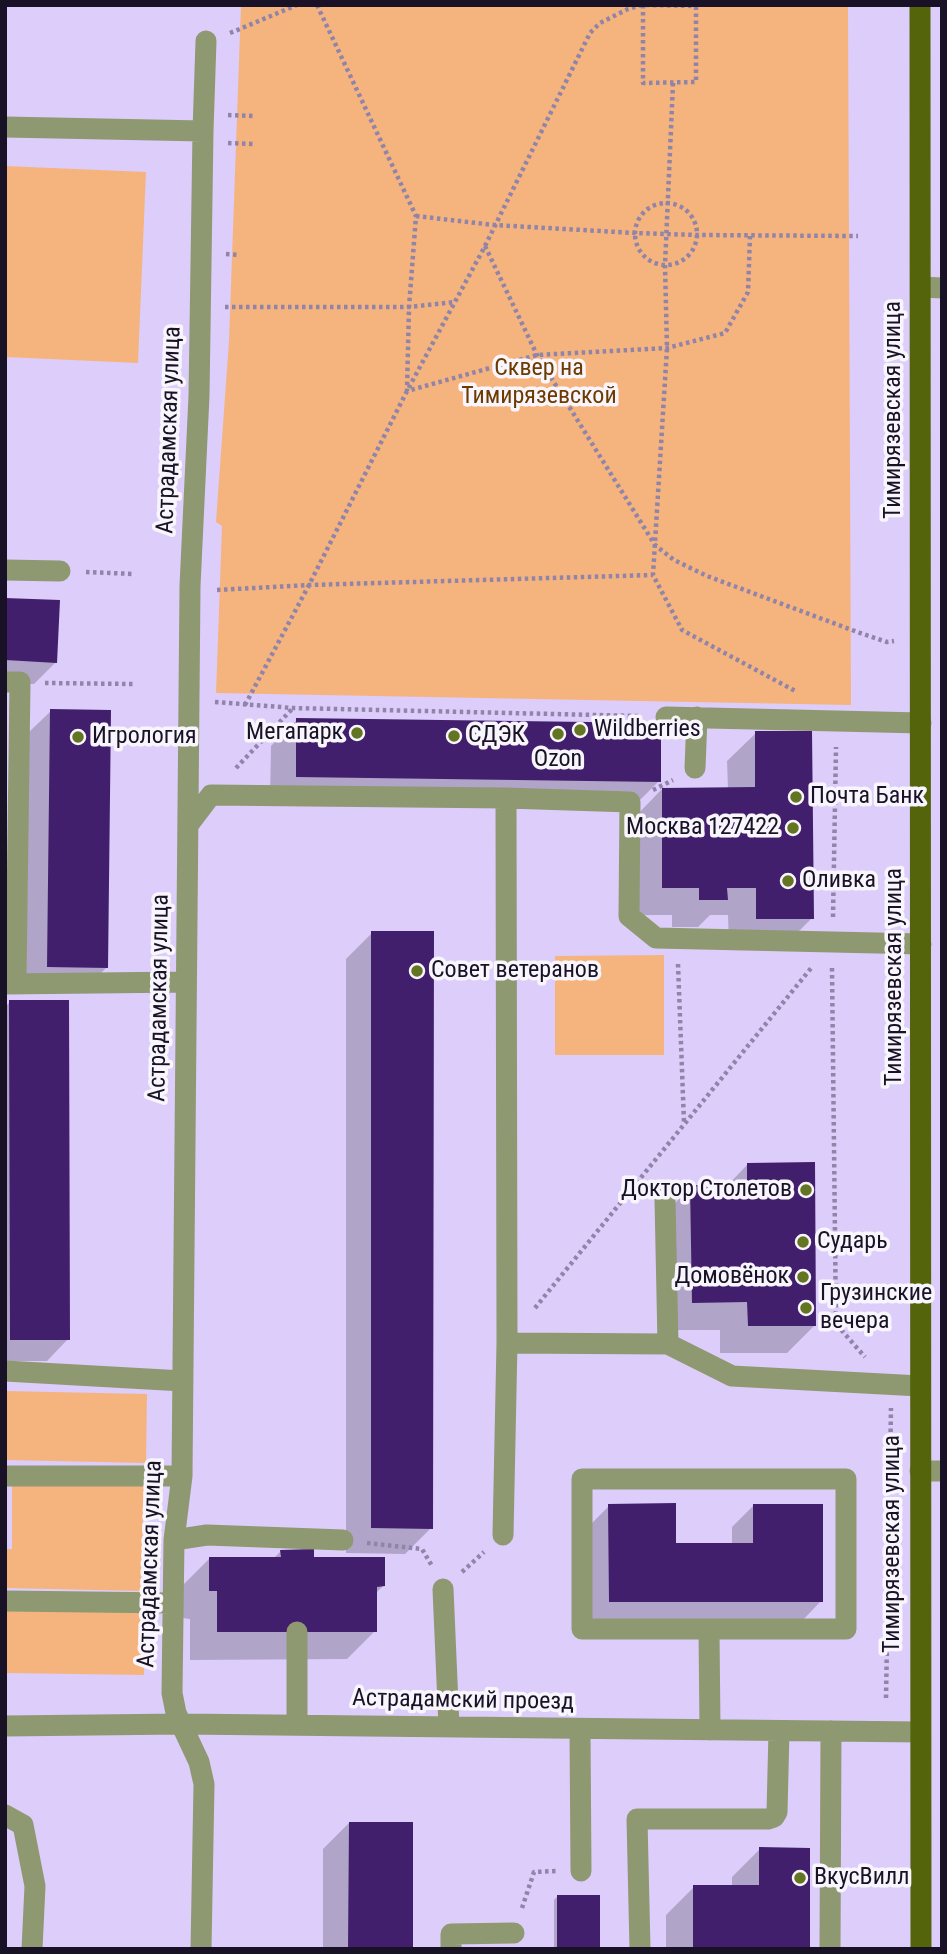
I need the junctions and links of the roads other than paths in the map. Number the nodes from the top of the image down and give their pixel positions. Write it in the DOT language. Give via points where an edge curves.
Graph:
graph roads {
  1 [pos="920,5"];
  2 [pos="206,41"];
  3 [pos="5,127"];
  4 [pos="211,137"];
  5 [pos="931,288"];
  6 [pos="5,570"];
  7 [pos="61,571"];
  8 [pos="13,682"];
  9 [pos="666,716"];
  10 [pos="696,717"];
  11 [pos="920,723"];
  12 [pos="695,768"];
  13 [pos="506,798"];
  14 [pos="189,824"];
  15 [pos="921,944"];
  16 [pos="186,982"];
  17 [pos="10,984"];
  18 [pos="665,1199"];
  19 [pos="507,1343"];
  20 [pos="668,1344"];
  21 [pos="5,1371"];
  22 [pos="183,1381"];
  23 [pos="920,1386"];
  24 [pos="920,1471"];
  25 [pos="942,1471"];
  26 [pos="5,1476"];
  27 [pos="182,1476"];
  28 [pos="503,1535"];
  29 [pos="174,1540"];
  30 [pos="343,1540"];
  31 [pos="443,1589"];
  32 [pos="5,1601"];
  33 [pos="173,1603"];
  34 [pos="709,1629"];
  35 [pos="297,1632"];
  36 [pos="182,1724"];
  37 [pos="297,1725"];
  38 [pos="5,1726"];
  39 [pos="449,1727"];
  40 [pos="580,1729"];
  41 [pos="710,1730"];
  42 [pos="779,1731"];
  43 [pos="831,1731"];
  44 [pos="920,1732"];
  45 [pos="5,1815"];
  46 [pos="581,1871"];
  47 [pos="514,1933"];
  48 [pos="32,1949"];
  49 [pos="201,1949"];
  50 [pos="451,1949"];
  51 [pos="640,1949"];
  52 [pos="830,1949"];
  53 [pos="921,1949"];
  1 -- 5 [label="main road, Тимирязевская улица"];
  2 -- 4 [label="street, Астрадамская улица"];
  3 -- 4 [label="street"];
  4 -- 14 [label="street, Астрадамская улица" via="190,586"];
  5 -- 11 [label="main road, Тимирязевская улица"];
  6 -- 7 [label="street"];
  8 -- 17 [label="street"];
  9 -- 10 [label="street"];
  10 -- 11 [label="street"];
  10 -- 12 [label="street"];
  11 -- 15 [label="main road, Тимирязевская улица"];
  13 -- 14 [label="street" via="211,795"];
  13 -- 15 [label="street" via="630,802 629,916 656,938"];
  13 -- 19 [label="street"];
  14 -- 16 [label="street, Астрадамская улица"];
  15 -- 23 [label="main road, Тимирязевская улица"];
  16 -- 17 [label="street"];
  16 -- 22 [label="street, Астрадамская улица"];
  18 -- 20 [label="street"];
  19 -- 20 [label="street"];
  19 -- 28 [label="street"];
  20 -- 23 [label="street" via="732,1376"];
  21 -- 22 [label="street"];
  22 -- 27 [label="street, Астрадамская улица"];
  23 -- 24 [label="main road, Тимирязевская улица"];
  24 -- 25 [label="street"];
  24 -- 44 [label="main road, Тимирязевская улица"];
  26 -- 27 [label="street"];
  27 -- 29 [label="street, Астрадамская улица"];
  29 -- 30 [label="street" via="207,1535"];
  29 -- 33 [label="street, Астрадамская улица"];
  31 -- 39 [label="street"];
  32 -- 33 [label="street"];
  33 -- 36 [label="street, Астрадамская улица" via="172,1693"];
  34 -- 34 [label="street" via="846,1629 846,1479 582,1479 582,1629"];
  34 -- 41 [label="street"];
  35 -- 37 [label="street"];
  36 -- 37 [label="street, Астрадамский проезд"];
  36 -- 38 [label="street, Астрадамский проезд"];
  36 -- 49 [label="street, Астрадамская улица" via="204,1784"];
  37 -- 39 [label="street, Астрадамский проезд"];
  39 -- 40 [label="street, Астрадамский проезд"];
  40 -- 41 [label="street, Астрадамский проезд"];
  40 -- 46 [label="street"];
  41 -- 42 [label="street, Астрадамский проезд"];
  42 -- 43 [label="street, Астрадамский проезд"];
  42 -- 51 [label="street" via="774,1817 637,1819"];
  43 -- 44 [label="street, Астрадамский проезд"];
  43 -- 52 [label="street"];
  44 -- 53 [label="main road, Тимирязевская улица"];
  45 -- 48 [label="street" via="23,1825 34,1886"];
  47 -- 50 [label="street" via="451,1934"];
}
